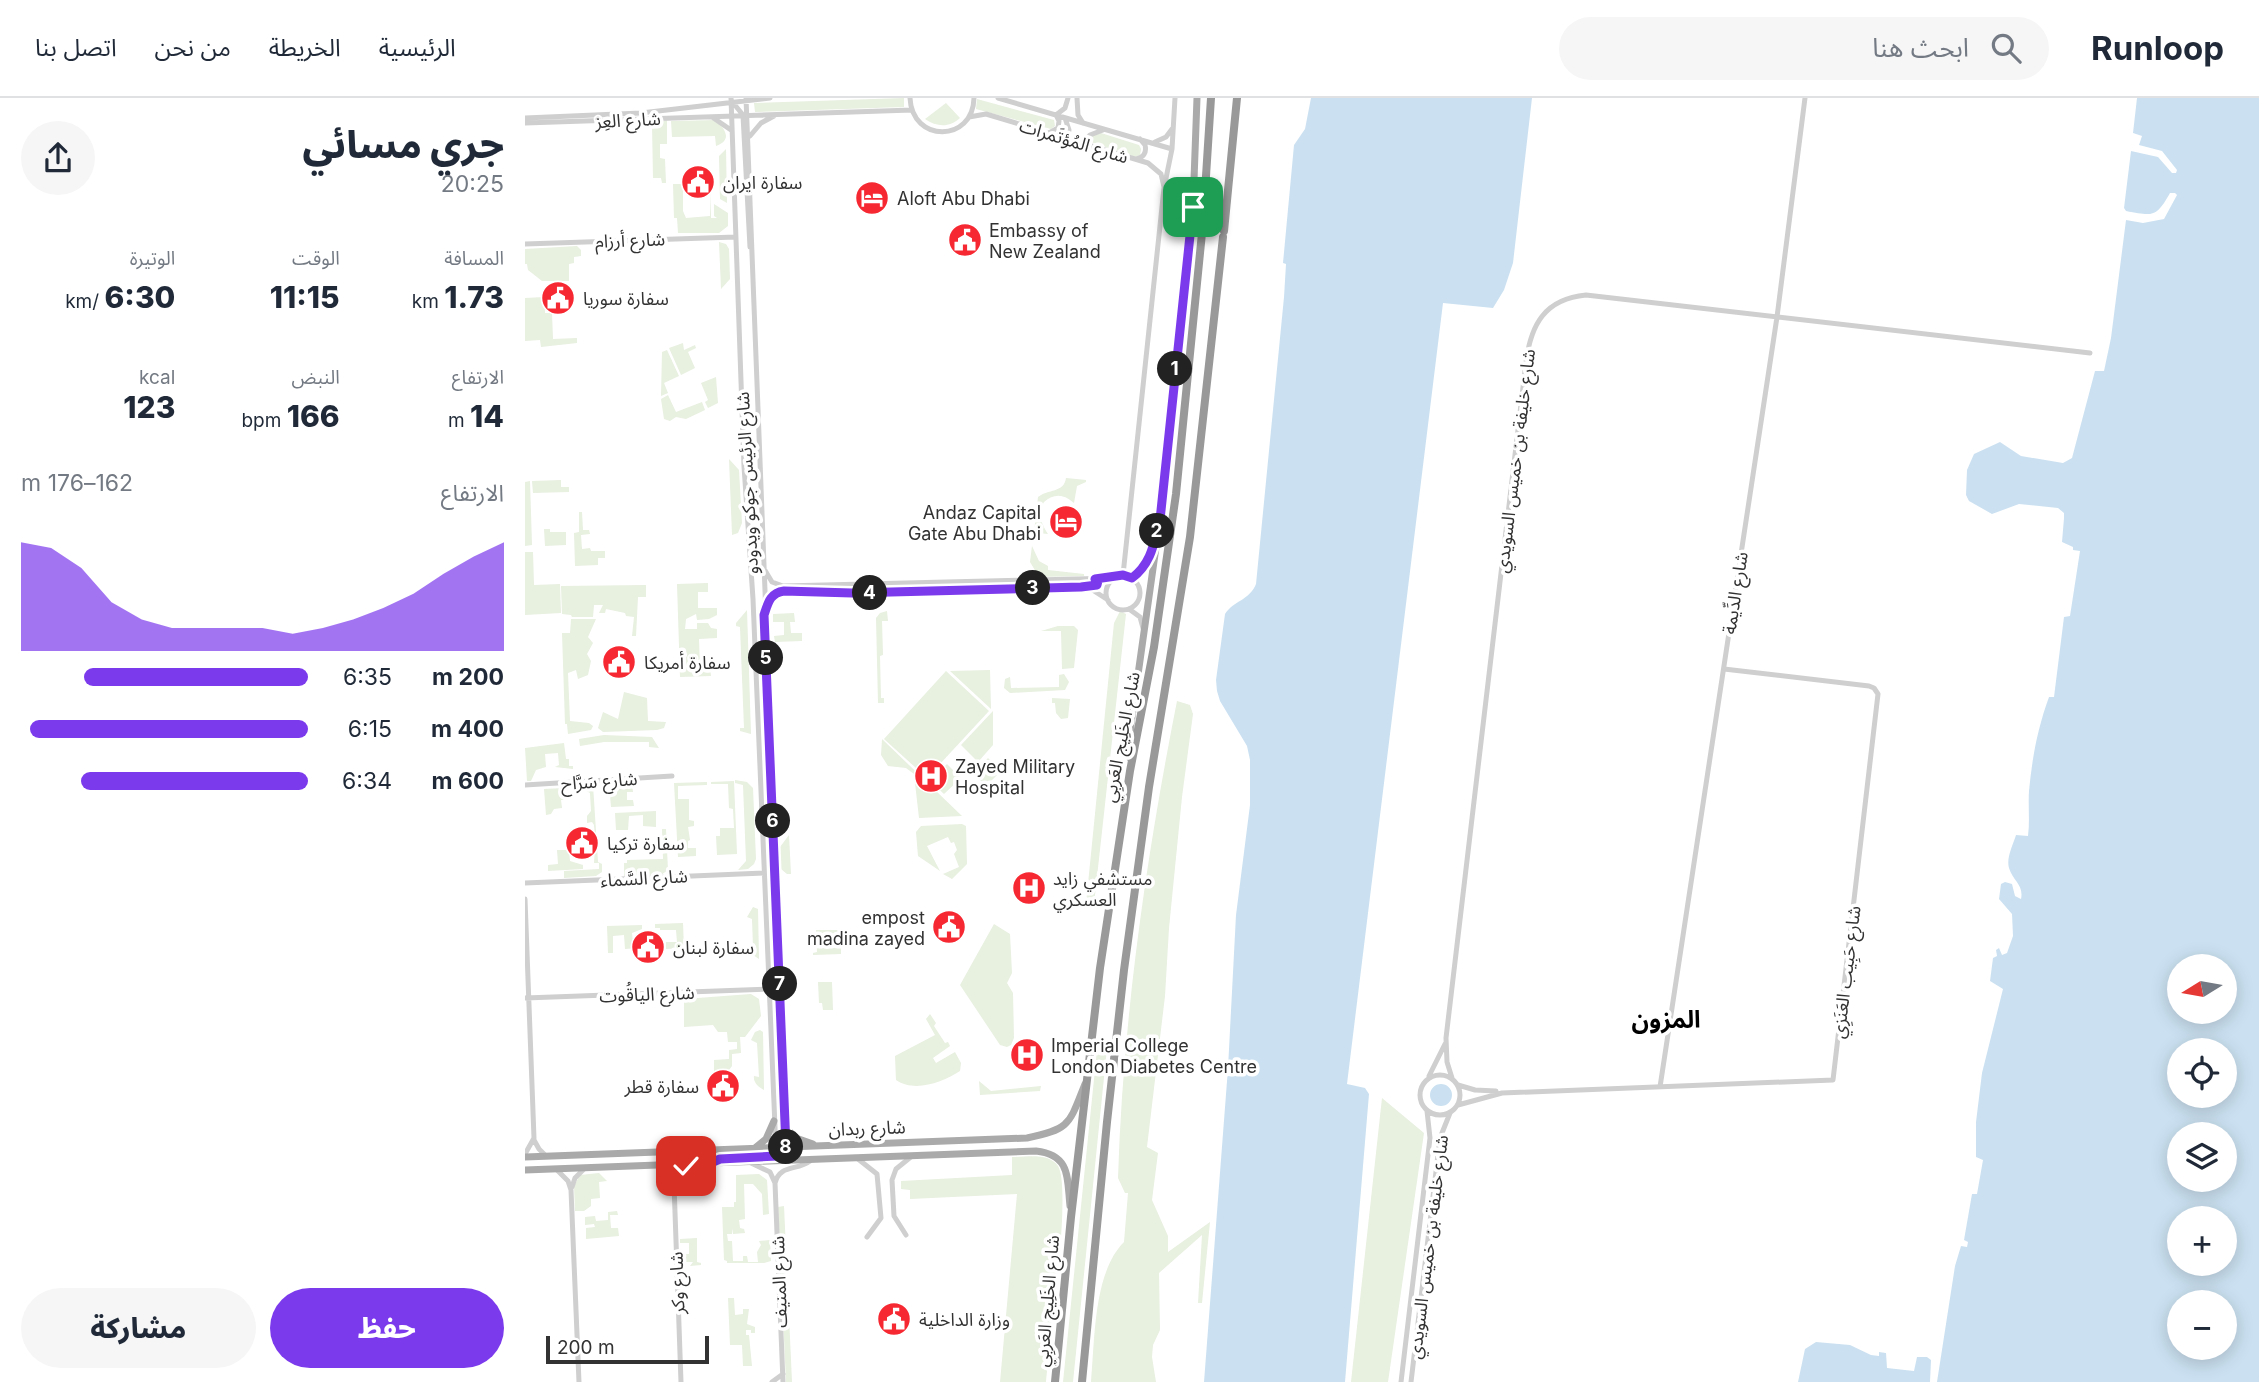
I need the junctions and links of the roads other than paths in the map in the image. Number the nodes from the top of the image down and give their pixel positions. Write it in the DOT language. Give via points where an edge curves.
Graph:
graph roads {
  1 [pos="720,98"];
  2 [pos="770,98"];
  3 [pos="910,98"];
  4 [pos="974,98"];
  5 [pos="998,98"];
  6 [pos="1067,98"];
  7 [pos="1077,98"];
  8 [pos="1175,98"];
  9 [pos="1195,98"];
  10 [pos="1211,98"];
  11 [pos="1237,98"];
  12 [pos="1805,98"];
  13 [pos="731,100"];
  14 [pos="746,100"];
  15 [pos="711,105"];
  16 [pos="912,110"];
  17 [pos="780,114"];
  18 [pos="710,115"];
  19 [pos="731,115"];
  20 [pos="745,115"];
  21 [pos="1056,115"];
  22 [pos="969,117"];
  23 [pos="525,118"];
  24 [pos="1065,118"];
  25 [pos="1083,122"];
  26 [pos="525,123"];
  27 [pos="1173,126"];
  28 [pos="1106,129"];
  29 [pos="731,130"];
  30 [pos="1049,133"];
  31 [pos="1139,138"];
  32 [pos="749,139"];
  33 [pos="1067,139"];
  34 [pos="1151,142"];
  35 [pos="1082,143"];
  36 [pos="1172,149"];
  37 [pos="1136,159"];
  38 [pos="1164,188"];
  39 [pos="736,237"];
  40 [pos="525,244"];
  41 [pos="753,253"];
  42 [pos="1777,317"];
  43 [pos="2090,353"];
  44 [pos="1160,520"];
  45 [pos="762,564"];
  46 [pos="1123,575"];
  47 [pos="1115,578"];
  48 [pos="1132,578"];
  49 [pos="1095,579"];
  50 [pos="1075,587"];
  51 [pos="1108,600"];
  52 [pos="1129,609"];
  53 [pos="764,615"];
  54 [pos="1142,648"];
  55 [pos="1724,670"];
  56 [pos="1130,771"];
  57 [pos="672,776"];
  58 [pos="525,785"];
  59 [pos="764,873"];
  60 [pos="525,883"];
  61 [pos="525,899"];
  62 [pos="768,989"];
  63 [pos="527,998"];
  64 [pos="1447,1038"];
  65 [pos="1089,1073"];
  66 [pos="1428,1078"];
  67 [pos="1452,1078"];
  68 [pos="1458,1085"];
  69 [pos="1660,1087"];
  70 [pos="1502,1093"];
  71 [pos="785,1098"];
  72 [pos="773,1099"];
  73 [pos="1458,1105"];
  74 [pos="1427,1111"];
  75 [pos="1450,1113"];
  76 [pos="774,1121"];
  77 [pos="786,1128"];
  78 [pos="1027,1138"];
  79 [pos="534,1140"];
  80 [pos="820,1146"];
  81 [pos="786,1147"];
  82 [pos="755,1148"];
  83 [pos="1037,1151"];
  84 [pos="777,1155"];
  85 [pos="525,1156"];
  86 [pos="912,1156"];
  87 [pos="547,1157"];
  88 [pos="858,1159"];
  89 [pos="810,1161"];
  90 [pos="787,1162"];
  91 [pos="751,1163"];
  92 [pos="706,1165"];
  93 [pos="686,1166"];
  94 [pos="658,1167"];
  95 [pos="584,1169"];
  96 [pos="525,1170"];
  97 [pos="557,1170"];
  98 [pos="775,1183"];
  99 [pos="674,1184"];
  100 [pos="893,1187"];
  101 [pos="880,1188"];
  102 [pos="571,1190"];
  103 [pos="1071,1217"];
  104 [pos="881,1218"];
  105 [pos="894,1218"];
  106 [pos="906,1234"];
  107 [pos="867,1237"];
  108 [pos="783,1374"];
  109 [pos="579,1382"];
  110 [pos="681,1382"];
  111 [pos="772,1382"];
  112 [pos="783,1382"];
  113 [pos="1055,1382"];
  114 [pos="1082,1382"];
  115 [pos="1401,1382"];
  116 [pos="1412,1382"];
  1 -- 15 [label="street"];
  2 -- 14 [label="street"];
  3 -- 16 [label="street"];
  4 -- 22 [label="street"];
  5 -- 21 [label="street, شارع المُؤتَمرات"];
  6 -- 21 [label="street" via="1065,108"];
  7 -- 25 [label="street"];
  8 -- 27 [label="street"];
  9 -- 44 [label="main road" via="1193,207"];
  10 -- 56 [label="highway, شارع الخَلِيج العَربِي" via="1176,494"];
  11 -- 114 [label="highway, شارع الخَلِيج العَربِي" via="1190,537 1124,970"];
  12 -- 42 [label="street, شارع الدِّيمة"];
  13 -- 14 [label="street"];
  13 -- 15 [label="street, شارع العِز"];
  13 -- 19 [label="street, شارع الرئيس جوكو ويدودو"];
  13 -- 20 [label="street"];
  14 -- 20 [label="street, شارع الرئيس جوكو ويدودو"];
  15 -- 23 [label="street, شارع العِز"];
  16 -- 17 [label="street"];
  16 -- 22 [label="street" via="921,124 937,131 955,129"];
  17 -- 20 [label="street"];
  17 -- 32 [label="street" via="761,123"];
  18 -- 19 [label="street, شارع العِز"];
  18 -- 26 [label="street, شارع العِز"];
  18 -- 29 [label="street"];
  19 -- 20 [label="street"];
  19 -- 29 [label="street, شارع الرئيس جوكو ويدودو"];
  20 -- 32 [label="street, شارع الرئيس جوكو ويدودو"];
  20 -- 41 [label="street" via="748,239"];
  21 -- 24 [label="street, شارع المُؤتَمرات"];
  21 -- 30 [label="street" via="1058,128"];
  22 -- 30 [label="street, شارع المُؤتَمرات" via="986,114"];
  24 -- 25 [label="street, شارع المُؤتَمرات"];
  24 -- 33 [label="street"];
  25 -- 28 [label="street, شارع المُؤتَمرات"];
  27 -- 34 [label="street" via="1166,137"];
  27 -- 36 [label="street"];
  28 -- 31 [label="street, شارع المُؤتَمرات"];
  28 -- 35 [label="street"];
  29 -- 39 [label="street, شارع الرئيس جوكو ويدودو"];
  30 -- 33 [label="street, شارع المُؤتَمرات"];
  31 -- 34 [label="street, شارع المُؤتَمرات"];
  31 -- 37 [label="street" via="1146,149"];
  32 -- 41 [label="street, شارع الرئيس جوكو ويدودو"];
  33 -- 35 [label="street, شارع المُؤتَمرات"];
  34 -- 36 [label="street, شارع المُؤتَمرات"];
  35 -- 37 [label="street, شارع المُؤتَمرات"];
  36 -- 38 [label="street"];
  37 -- 38 [label="street, شارع المُؤتَمرات" via="1157,169"];
  38 -- 46 [label="street"];
  39 -- 40 [label="street, شارع أرزام"];
  39 -- 59 [label="street, شارع الرئيس جوكو ويدودو"];
  41 -- 45 [label="street, شارع الرئيس جوكو ويدودو"];
  42 -- 43 [label="street, شارع خليفة بن خميس السويدي"];
  42 -- 55 [label="street, شارع الدِّيمة"];
  42 -- 64 [label="street, شارع خليفة بن خميس السويدي" via="1586,295 1552,307 1532,331"];
  44 -- 48 [label="street" via="1148,562"];
  44 -- 54 [label="main road"];
  45 -- 49 [label="street" via="772,582 783,586"];
  45 -- 53 [label="street, شارع الرئيس جوكو ويدودو"];
  46 -- 47 [label="street"];
  46 -- 48 [label="street"];
  47 -- 49 [label="street"];
  47 -- 51 [label="street" via="1107,586"];
  48 -- 52 [label="street" via="1140,592 1138,602"];
  49 -- 50 [label="street" via="1095,585"];
  50 -- 51 [label="street" via="1091,589"];
  50 -- 53 [label="street" via="784,591 773,595"];
  51 -- 52 [label="street" via="1115,608"];
  52 -- 54 [label="street" via="1141,620"];
  53 -- 71 [label="street, شارع الرئيس جوكو ويدودو"];
  54 -- 56 [label="main road" via="1131,724"];
  55 -- 69 [label="street, شارع الدِّيمة"];
  55 -- 69 [label="street, شارع حَبِيب العَنَزِي" via="1869,686 1878,694 1833,1080"];
  56 -- 65 [label="highway, شارع الخَلِيج العَربِي"];
  57 -- 58 [label="street, شارع سَرَّاح"];
  59 -- 60 [label="street, شارع السَّماء"];
  59 -- 62 [label="street, شارع الرئيس جوكو ويدودو"];
  61 -- 63 [label="street"];
  62 -- 63 [label="street, شارع الياقُوت"];
  62 -- 72 [label="street, شارع الرئيس جوكو ويدودو"];
  63 -- 79 [label="street"];
  64 -- 66 [label="street, شارع خليفة بن خميس السويدي"];
  64 -- 67 [label="street, شارع خليفة بن خميس السويدي"];
  65 -- 78 [label="main road, شارع ربدان" via="1065,1125 1057,1132"];
  65 -- 103 [label="highway, شارع الخَلِيج العَربِي"];
  66 -- 67 [label="street" via="1438,1074"];
  66 -- 74 [label="street" via="1420,1094"];
  67 -- 68 [label="street"];
  68 -- 70 [label="street, شارع حَبِيب العَنَزِي"];
  68 -- 73 [label="street"];
  69 -- 70 [label="street, شارع حَبِيب العَنَزِي"];
  70 -- 73 [label="street, شارع حَبِيب العَنَزِي"];
  71 -- 72 [label="street"];
  71 -- 77 [label="street, شارع الرئيس جوكو ويدودو"];
  72 -- 76 [label="street, شارع الرئيس جوكو ويدودو"];
  73 -- 75 [label="street"];
  74 -- 75 [label="street"];
  74 -- 115 [label="street, شارع خليفة بن خميس السويدي" via="1430,1138"];
  75 -- 116 [label="street, شارع خليفة بن خميس السويدي" via="1440,1138"];
  76 -- 82 [label="main road" via="766,1139"];
  76 -- 84 [label="street, شارع الرئيس جوكو ويدودو"];
  77 -- 80 [label="main road" via="796,1138"];
  77 -- 81 [label="street, شارع الرئيس جوكو ويدودو"];
  78 -- 80 [label="main road, شارع ربدان"];
  78 -- 83 [label="main road" via="1043,1138 1046,1144"];
  79 -- 85 [label="street"];
  79 -- 87 [label="street"];
  80 -- 81 [label="main road, شارع ربدان"];
  81 -- 84 [label="main road, شارع ربدان"];
  81 -- 90 [label="street, شارع الرئيس جوكو ويدودو"];
  82 -- 84 [label="main road, شارع ربدان"];
  82 -- 87 [label="main road, شارع ربدان"];
  83 -- 86 [label="main road, شارع ربدان"];
  83 -- 103 [label="main road" via="1049,1153 1063,1164"];
  84 -- 90 [label="main road, شارع ربدان"];
  84 -- 91 [label="main road, شارع ربدان"];
  84 -- 92 [label="main road" via="720,1159"];
  85 -- 87 [label="main road, شارع ربدان"];
  86 -- 88 [label="main road, شارع ربدان"];
  86 -- 100 [label="street" via="895,1171"];
  88 -- 89 [label="main road, شارع ربدان"];
  88 -- 101 [label="street" via="875,1171"];
  89 -- 90 [label="main road, شارع ربدان"];
  89 -- 98 [label="street" via="783,1170"];
  91 -- 92 [label="main road, شارع ربدان"];
  91 -- 98 [label="street" via="770,1172"];
  92 -- 93 [label="main road, شارع ربدان"];
  93 -- 94 [label="main road, شارع ربدان"];
  93 -- 99 [label="street"];
  94 -- 95 [label="main road, شارع ربدان"];
  94 -- 99 [label="street"];
  95 -- 97 [label="main road, شارع ربدان"];
  95 -- 102 [label="street"];
  96 -- 97 [label="main road, شارع ربدان"];
  97 -- 102 [label="street"];
  98 -- 108 [label="street, شارع المنيف"];
  99 -- 110 [label="street, شارع وكر"];
  100 -- 101 [label="street"];
  100 -- 105 [label="street"];
  101 -- 104 [label="street"];
  102 -- 109 [label="street"];
  103 -- 113 [label="highway, شارع الخَلِيج العَربِي"];
  104 -- 105 [label="street"];
  104 -- 107 [label="street"];
  105 -- 106 [label="street"];
  108 -- 111 [label="street"];
  108 -- 112 [label="street, شارع المنيف"];
}
